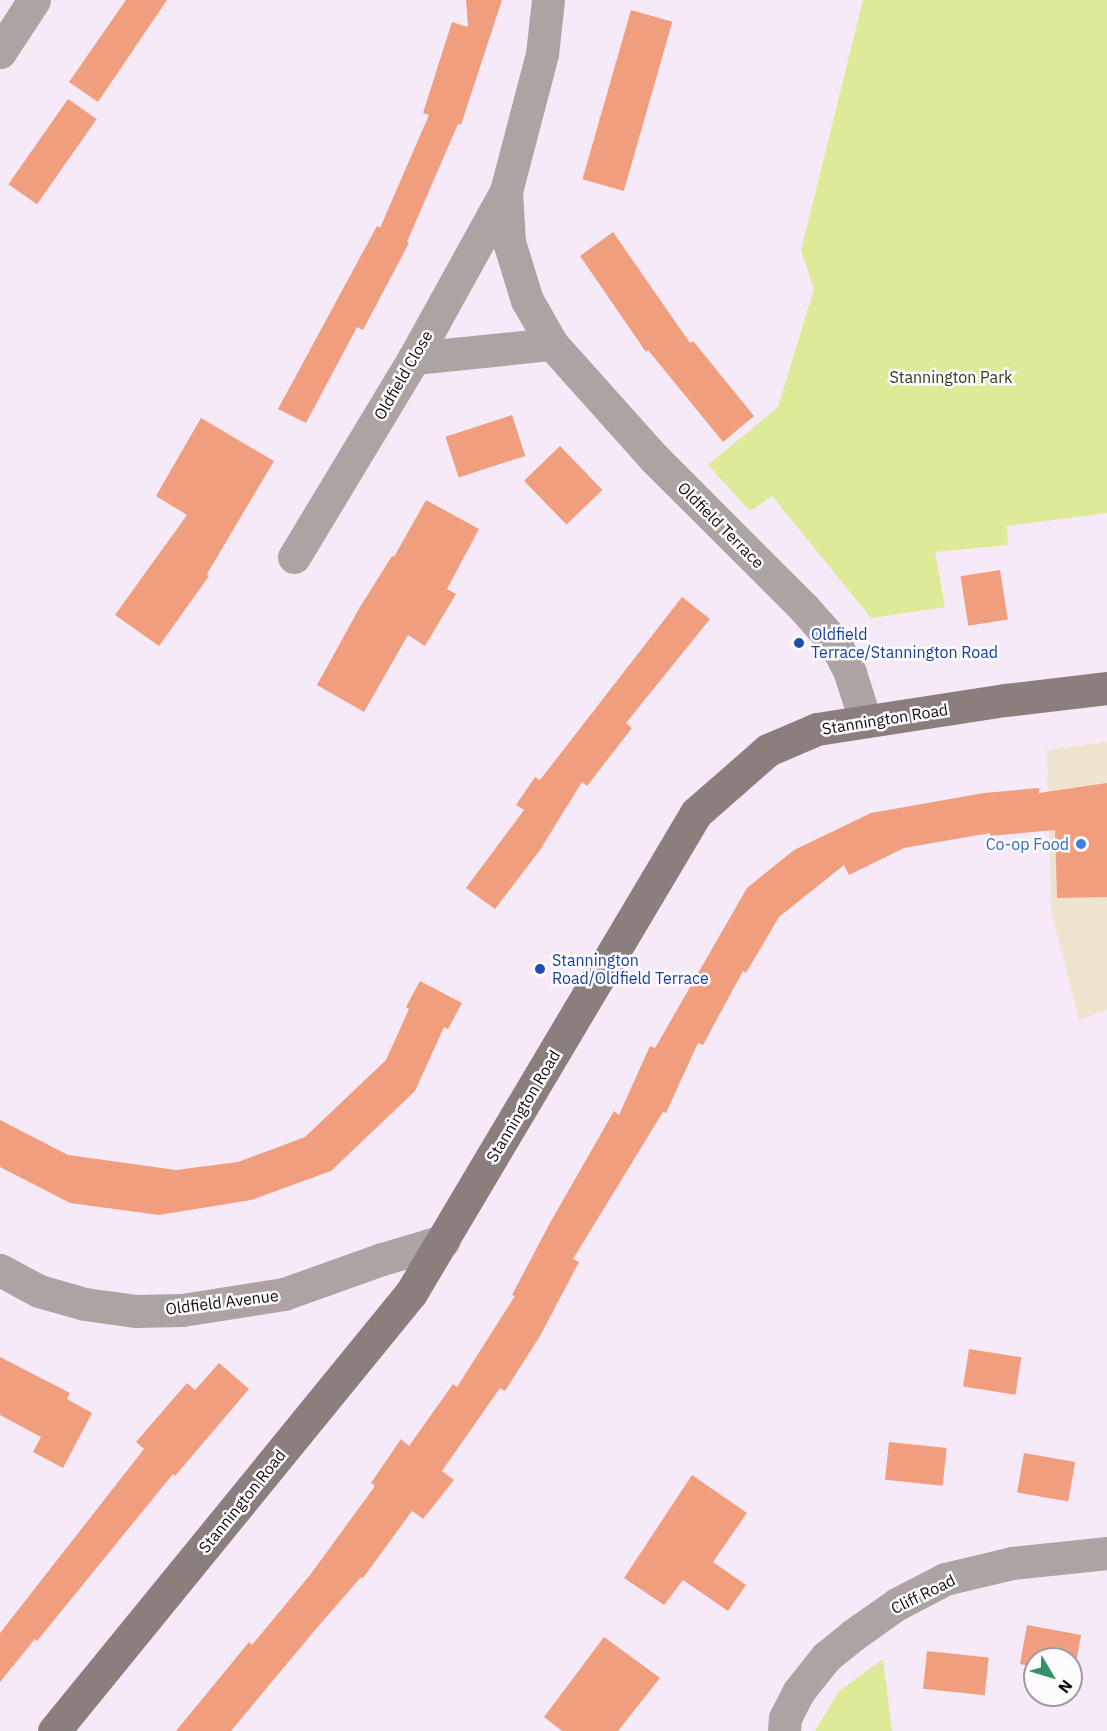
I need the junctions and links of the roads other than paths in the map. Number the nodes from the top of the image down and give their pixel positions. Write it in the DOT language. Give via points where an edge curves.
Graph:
graph roads {
  1 [pos="34,0"];
  2 [pos="548,0"];
  3 [pos="0,52"];
  4 [pos="506,191"];
  5 [pos="552,344"];
  6 [pos="414,358"];
  7 [pos="294,557"];
  8 [pos="1107,688"];
  9 [pos="865,720"];
  10 [pos="443,1241"];
  11 [pos="0,1270"];
  12 [pos="1107,1553"];
  13 [pos="784,1724"];
  14 [pos="54,1731"];
  1 -- 3 [label="street"];
  2 -- 4 [label="street, Oldfield Terrace" via="542,54"];
  4 -- 5 [label="street, Oldfield Terrace" via="509,242 527,300"];
  4 -- 6 [label="street, Oldfield Close"];
  5 -- 6 [label="street"];
  5 -- 9 [label="street, Oldfield Terrace" via="654,458 835,643 850,673"];
  6 -- 7 [label="street, Oldfield Close"];
  8 -- 9 [label="main road, Stannington Road"];
  9 -- 10 [label="main road, Stannington Road" via="817,729 768,750 696,813"];
  10 -- 11 [label="street, Oldfield Avenue" via="284,1294 182,1310 135,1311 85,1304 39,1291"];
  10 -- 14 [label="main road, Stannington Road" via="411,1293"];
  12 -- 13 [label="street, Cliff Road" via="1011,1563 945,1579 897,1604 835,1650 799,1691"];
}
